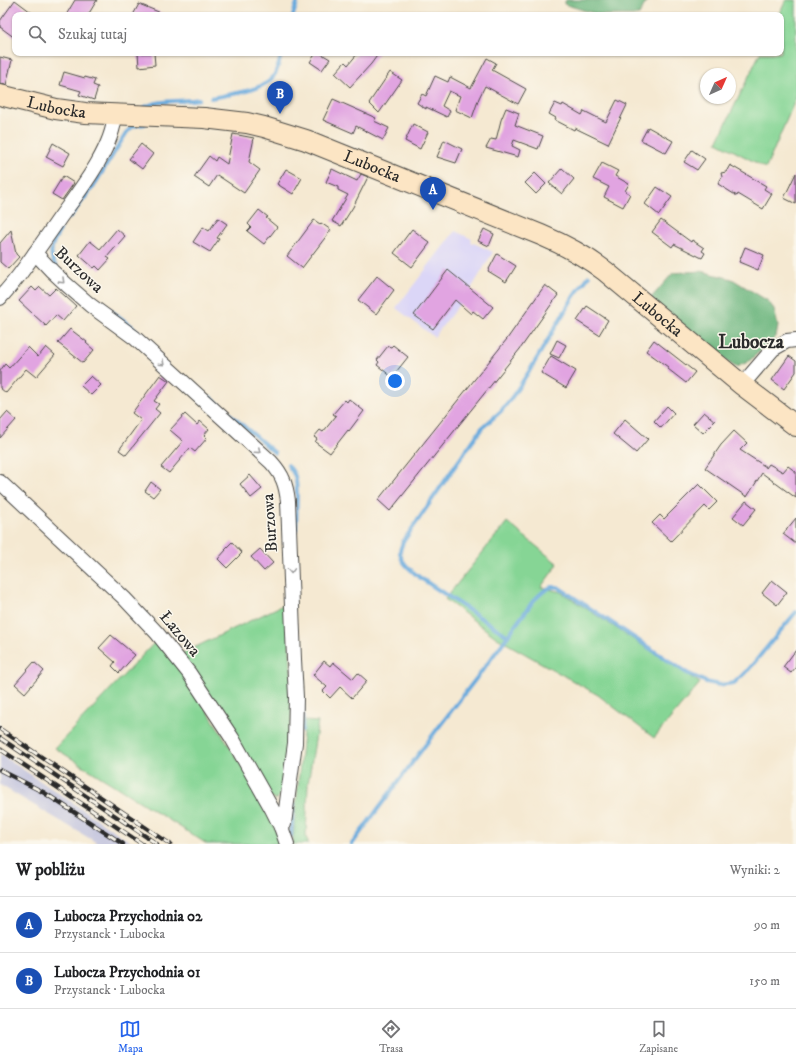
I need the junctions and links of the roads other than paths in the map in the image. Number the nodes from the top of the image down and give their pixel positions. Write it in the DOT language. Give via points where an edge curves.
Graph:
graph roads {
  1 [pos="0,95"];
  2 [pos="115,115"];
  3 [pos="35,252"];
  4 [pos="0,298"];
  5 [pos="796,340"];
  6 [pos="742,385"];
  7 [pos="796,426"];
  8 [pos="0,482"];
  9 [pos="281,827"];
  10 [pos="287,844"];
  1 -- 2 [label="street, Lubocka" via="56,109"];
  2 -- 3 [label="street, Burzowa" via="104,150 87,180"];
  2 -- 6 [label="street, Lubocka" via="204,118 264,126 306,140 551,239 599,266"];
  3 -- 4 [label="street, Burzowa"];
  3 -- 9 [label="street, Burzowa, one-way" via="67,285 135,338 271,462 286,486 296,697 295,744 284,824"];
  5 -- 6 [label="street" via="787,341 773,349"];
  6 -- 7 [label="street, Lubocka"];
  8 -- 9 [label="street, Łazowa" via="158,633 189,673 232,738"];
  9 -- 10 [label="street, Łazowa"];
}
